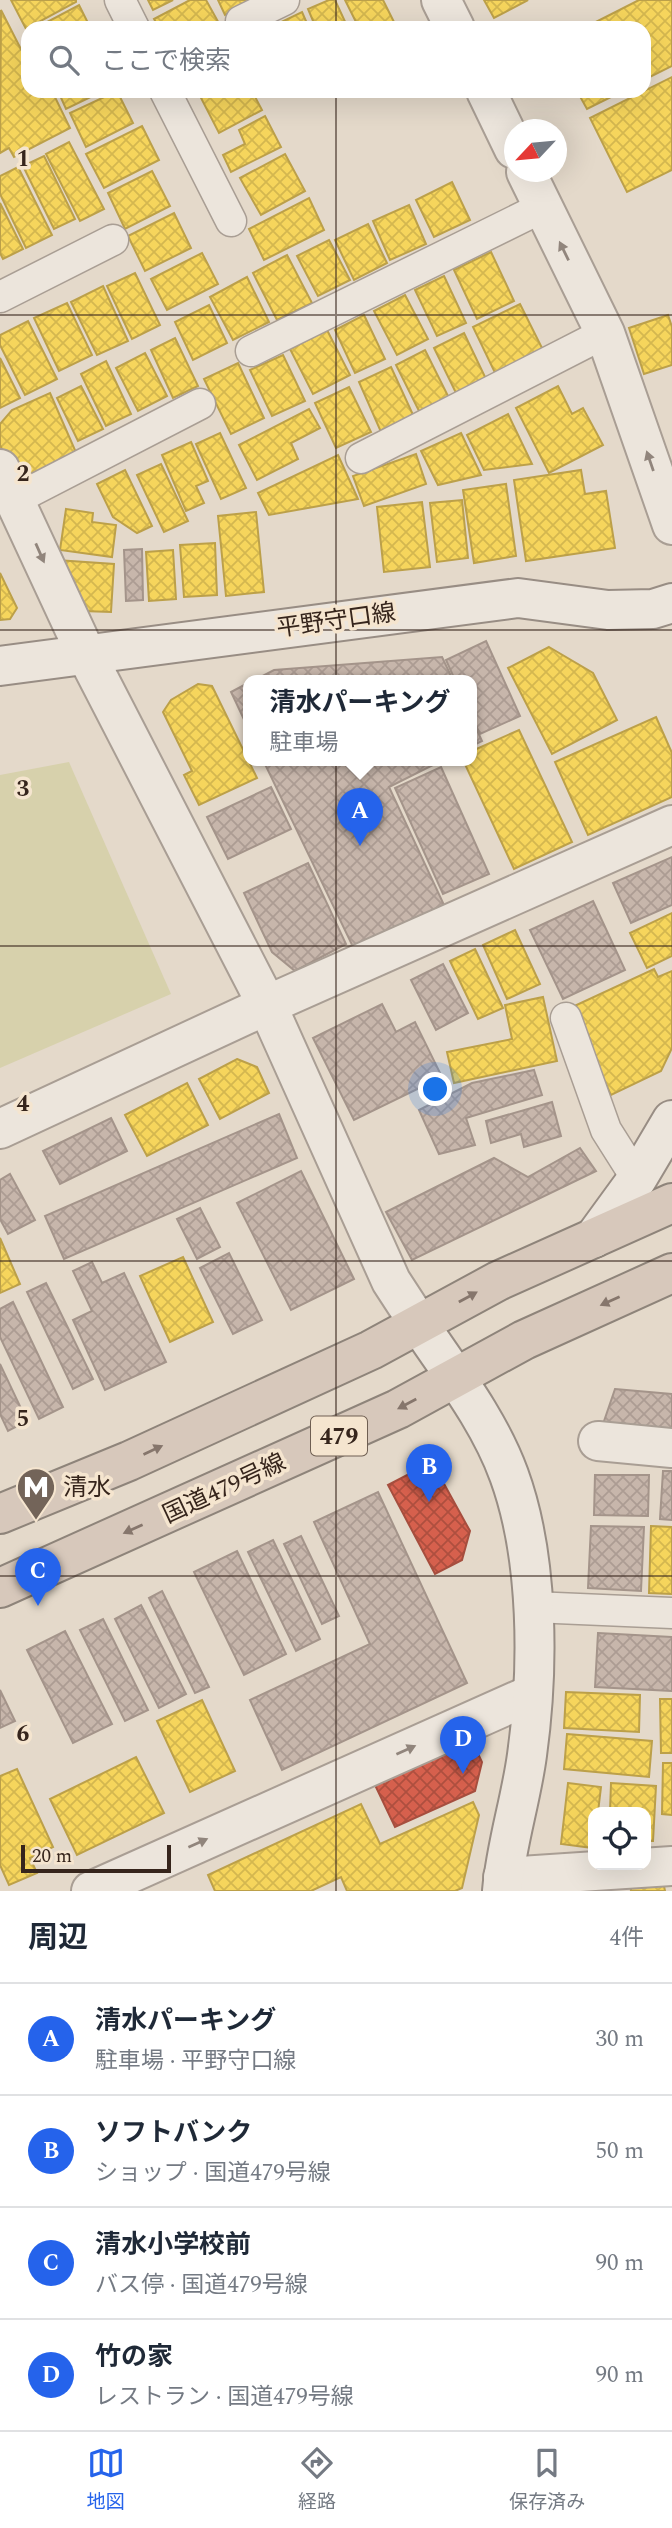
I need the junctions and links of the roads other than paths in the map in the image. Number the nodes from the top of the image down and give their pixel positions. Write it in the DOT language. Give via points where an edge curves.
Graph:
graph roads {
  1 [pos="120,0"];
  2 [pos="284,0"];
  3 [pos="441,0"];
  4 [pos="130,21"];
  5 [pos="241,21"];
  6 [pos="452,21"];
  7 [pos="169,98"];
  8 [pos="489,98"];
  9 [pos="504,128"];
  10 [pos="531,182"];
  11 [pos="543,207"];
  12 [pos="231,221"];
  13 [pos="113,240"];
  14 [pos="0,297"];
  15 [pos="605,333"];
  16 [pos="251,351"];
  17 [pos="200,404"];
  18 [pos="361,458"];
  19 [pos="8,484"];
  20 [pos="672,526"];
  21 [pos="672,603"];
  22 [pos="87,656"];
  23 [pos="0,666"];
  24 [pos="672,825"];
  25 [pos="267,1005"];
  26 [pos="566,1018"];
  27 [pos="672,1120"];
  28 [pos="0,1129"];
  29 [pos="637,1179"];
  30 [pos="672,1203"];
  31 [pos="594,1238"];
  32 [pos="672,1273"];
  33 [pos="419,1324"];
  34 [pos="456,1378"];
  35 [pos="598,1441"];
  36 [pos="672,1448"];
  37 [pos="0,1514"];
  38 [pos="0,1588"];
  39 [pos="533,1607"];
  40 [pos="672,1613"];
  41 [pos="532,1694"];
  42 [pos="672,1866"];
  43 [pos="502,1884"];
  44 [pos="91,1891"];
  1 -- 4 [label="lane"];
  2 -- 5 [label="lane"];
  3 -- 6 [label="street"];
  7 -- 12 [label="lane"];
  8 -- 9 [label="street"];
  10 -- 11 [label="street"];
  15 -- 11 [label="street, one-way"];
  11 -- 16 [label="lane"];
  13 -- 14 [label="lane"];
  15 -- 18 [label="lane"];
  20 -- 15 [label="street, one-way"];
  17 -- 19 [label="lane"];
  19 -- 22 [label="street, one-way"];
  21 -- 22 [label="street, 平野守口線" via="653,609 608,610 518,598"];
  22 -- 23 [label="street, 平野守口線"];
  22 -- 25 [label="street"];
  24 -- 25 [label="street"];
  25 -- 28 [label="street"];
  25 -- 33 [label="street" via="391,1282"];
  26 -- 29 [label="lane" via="606,1130"];
  27 -- 29 [label="street"];
  29 -- 31 [label="street"];
  30 -- 31 [label="highway, 479"];
  33 -- 31 [label="highway, 479, one-way" via="498,1281"];
  32 -- 34 [label="highway, 国道479号線 / 479, one-way" via="524,1340"];
  33 -- 34 [label="street"];
  37 -- 33 [label="highway, 479, one-way" via="129,1461"];
  34 -- 38 [label="highway, 国道479号線 / 479, one-way" via="398,1409"];
  34 -- 39 [label="street" via="484,1421 509,1474 523,1526"];
  35 -- 36 [label="street"];
  39 -- 40 [label="lane"];
  39 -- 41 [label="street"];
  41 -- 43 [label="street" via="527,1755"];
  44 -- 41 [label="street, one-way"];
  42 -- 43 [label="street"];
}
